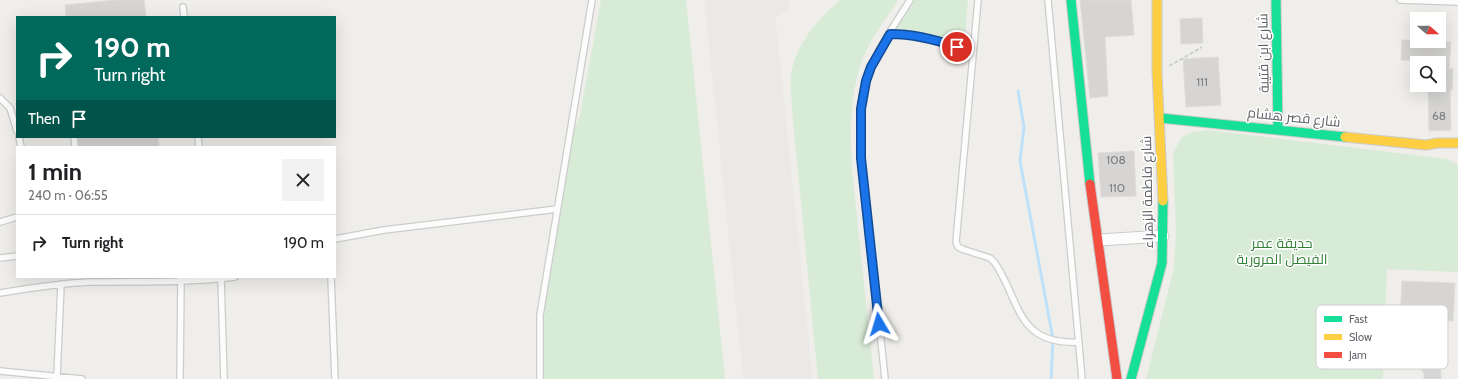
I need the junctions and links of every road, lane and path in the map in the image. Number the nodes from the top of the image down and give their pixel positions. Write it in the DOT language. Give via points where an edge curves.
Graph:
graph roads {
  1 [pos="592,0"];
  2 [pos="910,0"];
  3 [pos="978,0"];
  4 [pos="1048,0"];
  5 [pos="1071,0"];
  6 [pos="1157,0"];
  7 [pos="1276,0"];
  8 [pos="1400,0"];
  9 [pos="1458,2"];
  10 [pos="182,7"];
  11 [pos="184,16"];
  12 [pos="890,34"];
  13 [pos="1202,46"];
  14 [pos="973,54"];
  15 [pos="1157,72"];
  16 [pos="0,98"];
  17 [pos="1160,118"];
  18 [pos="16,128"];
  19 [pos="1278,129"];
  20 [pos="1458,143"];
  21 [pos="1426,145"];
  22 [pos="1451,152"];
  23 [pos="557,209"];
  24 [pos="16,218"];
  25 [pos="1,220"];
  26 [pos="1163,236"];
  27 [pos="336,239"];
  28 [pos="1099,240"];
  29 [pos="16,256"];
  30 [pos="0,258"];
  31 [pos="228,278"];
  32 [pos="332,278"];
  33 [pos="181,279"];
  34 [pos="221,279"];
  35 [pos="61,284"];
  36 [pos="0,293"];
  37 [pos="1079,342"];
  38 [pos="0,371"];
  39 [pos="57,376"];
  40 [pos="82,379"];
  41 [pos="180,379"];
  42 [pos="224,379"];
  43 [pos="335,379"];
  44 [pos="540,379"];
  45 [pos="885,379"];
  46 [pos="1082,379"];
  47 [pos="1117,379"];
  48 [pos="1131,379"];
  1 -- 23 [label="lane"];
  2 -- 12 [label="lane"];
  3 -- 14 [label="lane"];
  4 -- 37 [label="lane"];
  5 -- 28 [label="street" via="1088,173"];
  6 -- 15 [label="street, شارع فاطمة الزهراء"];
  7 -- 19 [label="street, شارع ابن قتيبة"];
  8 -- 9 [label="lane"];
  10 -- 11 [label="lane"];
  12 -- 14 [label="lane" via="924,37"];
  12 -- 45 [label="lane" via="871,67 861,109 861,158"];
  13 -- 15 [label="path"];
  14 -- 37 [label="lane" via="956,242 962,249 990,258 995,263 1019,314 1035,331 1056,341"];
  15 -- 17 [label="street, شارع فاطمة الزهراء"];
  16 -- 18 [label="lane" via="10,108"];
  17 -- 19 [label="street, شارع قصر هشام"];
  17 -- 26 [label="street, شارع فاطمة الزهراء"];
  19 -- 21 [label="street, شارع قصر هشام"];
  20 -- 21 [label="street, شارع قصر هشام"];
  21 -- 22 [label="street, شارع قصر هشام"];
  23 -- 27 [label="lane" via="384,230"];
  23 -- 44 [label="lane" via="540,315"];
  24 -- 25 [label="lane"];
  26 -- 28 [label="street"];
  26 -- 48 [label="street, شارع فاطمة الزهراء" via="1162,263"];
  28 -- 47 [label="street"];
  29 -- 30 [label="lane"];
  31 -- 34 [label="lane"];
  32 -- 43 [label="lane"];
  33 -- 34 [label="lane"];
  33 -- 35 [label="lane"];
  33 -- 41 [label="lane"];
  34 -- 42 [label="lane"];
  35 -- 36 [label="lane"];
  35 -- 39 [label="lane"];
  37 -- 46 [label="lane"];
  38 -- 39 [label="lane"];
  39 -- 40 [label="lane"];
}
